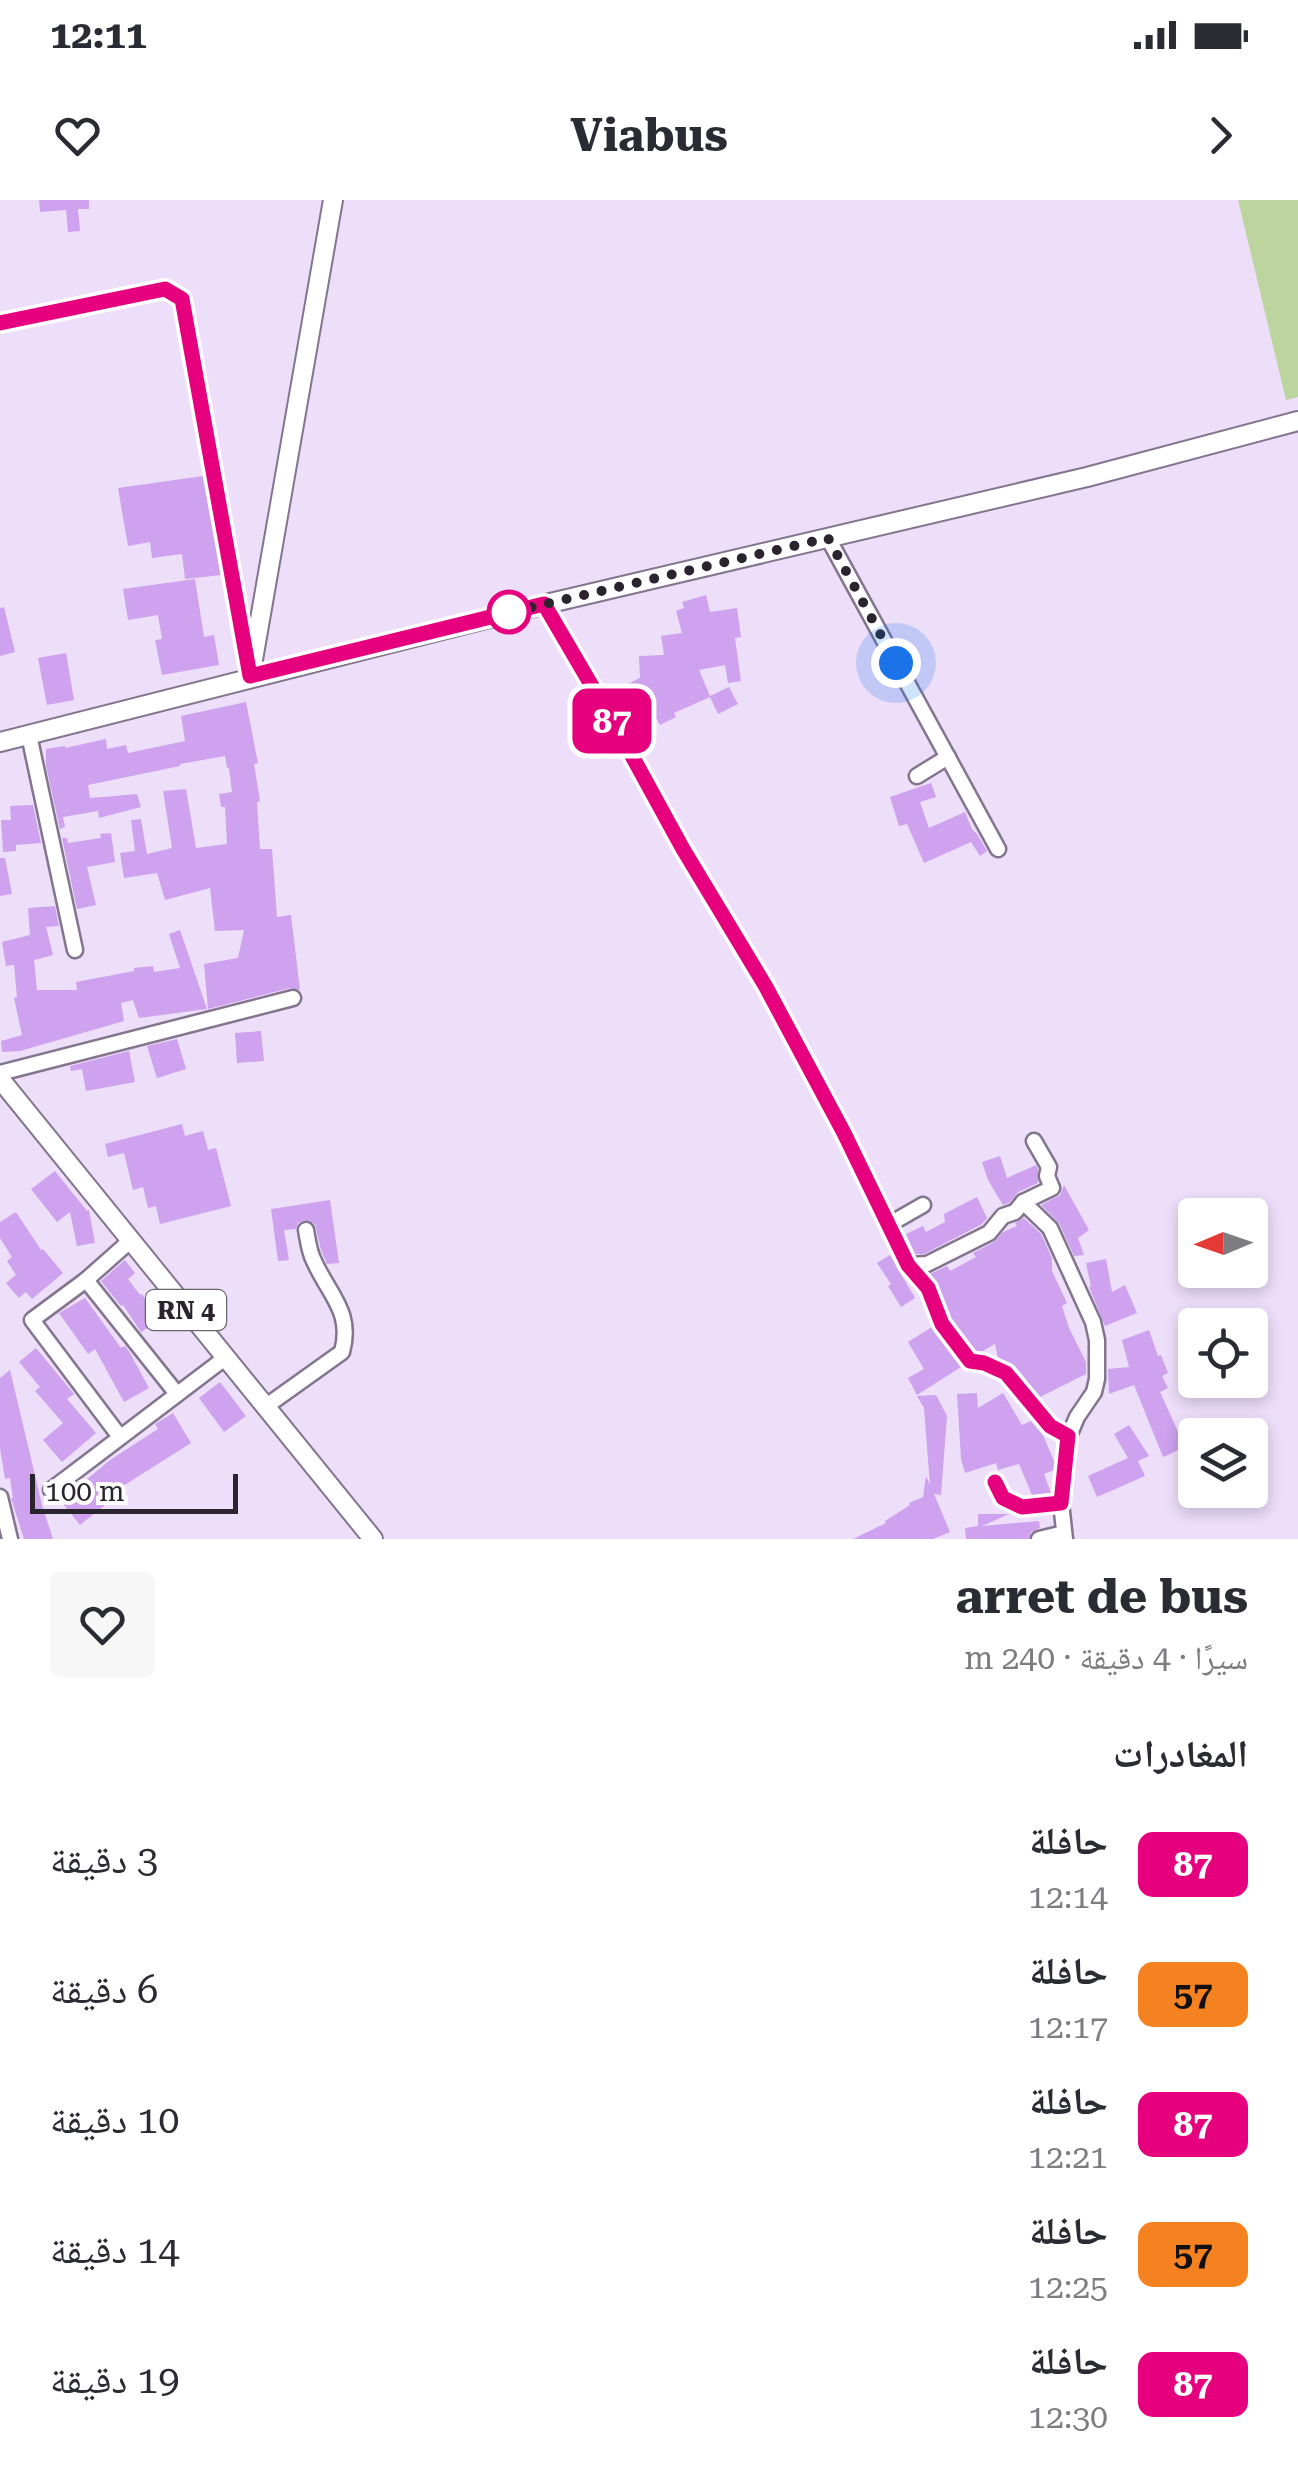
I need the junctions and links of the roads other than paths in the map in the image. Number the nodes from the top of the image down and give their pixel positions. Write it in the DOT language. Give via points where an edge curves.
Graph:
graph roads {
  1 [pos="333,200"];
  2 [pos="0,323"];
  3 [pos="1298,421"];
  4 [pos="828,538"];
  5 [pos="544,604"];
  6 [pos="250,676"];
  7 [pos="29,735"];
  8 [pos="0,742"];
  9 [pos="948,757"];
  10 [pos="917,776"];
  11 [pos="998,849"];
  12 [pos="76,950"];
  13 [pos="293,998"];
  14 [pos="0,1076"];
  15 [pos="1034,1141"];
  16 [pos="1024,1202"];
  17 [pos="923,1205"];
  18 [pos="888,1225"];
  19 [pos="306,1230"];
  20 [pos="130,1241"];
  21 [pos="908,1265"];
  22 [pos="86,1280"];
  23 [pos="225,1358"];
  24 [pos="177,1394"];
  25 [pos="265,1407"];
  26 [pos="1068,1436"];
  27 [pos="120,1438"];
  28 [pos="995,1482"];
  29 [pos="51,1490"];
  30 [pos="0,1497"];
  31 [pos="1061,1503"];
  32 [pos="1064,1536"];
  33 [pos="10,1539"];
  34 [pos="373,1539"];
  35 [pos="1039,1539"];
  1 -- 6 [label="main road"];
  2 -- 6 [label="street" via="165,289 182,299"];
  3 -- 4 [label="main road"];
  4 -- 5 [label="main road"];
  4 -- 9 [label="street"];
  5 -- 6 [label="main road"];
  5 -- 18 [label="street" via="766,987"];
  6 -- 7 [label="main road"];
  7 -- 8 [label="main road"];
  7 -- 12 [label="street"];
  9 -- 10 [label="street"];
  9 -- 11 [label="street"];
  13 -- 14 [label="street"];
  14 -- 20 [label="main road, RN 4"];
  15 -- 16 [label="street" via="1052,1188"];
  16 -- 21 [label="street" via="989,1233 927,1264"];
  16 -- 26 [label="street" via="1050,1228 1097,1340 1098,1379"];
  17 -- 18 [label="street"];
  18 -- 21 [label="street"];
  19 -- 25 [label="street" via="346,1336 342,1352"];
  20 -- 22 [label="street"];
  20 -- 23 [label="main road, RN 4"];
  21 -- 26 [label="street" via="970,1361 1006,1373 1050,1426"];
  22 -- 24 [label="street"];
  22 -- 27 [label="street" via="32,1320"];
  23 -- 24 [label="street"];
  23 -- 25 [label="main road, RN 4"];
  24 -- 27 [label="street"];
  25 -- 34 [label="main road, RN 4"];
  26 -- 31 [label="street"];
  27 -- 29 [label="street"];
  28 -- 31 [label="street" via="1003,1498 1022,1507"];
  30 -- 33 [label="street"];
  31 -- 32 [label="street"];
  32 -- 35 [label="street"];
}
